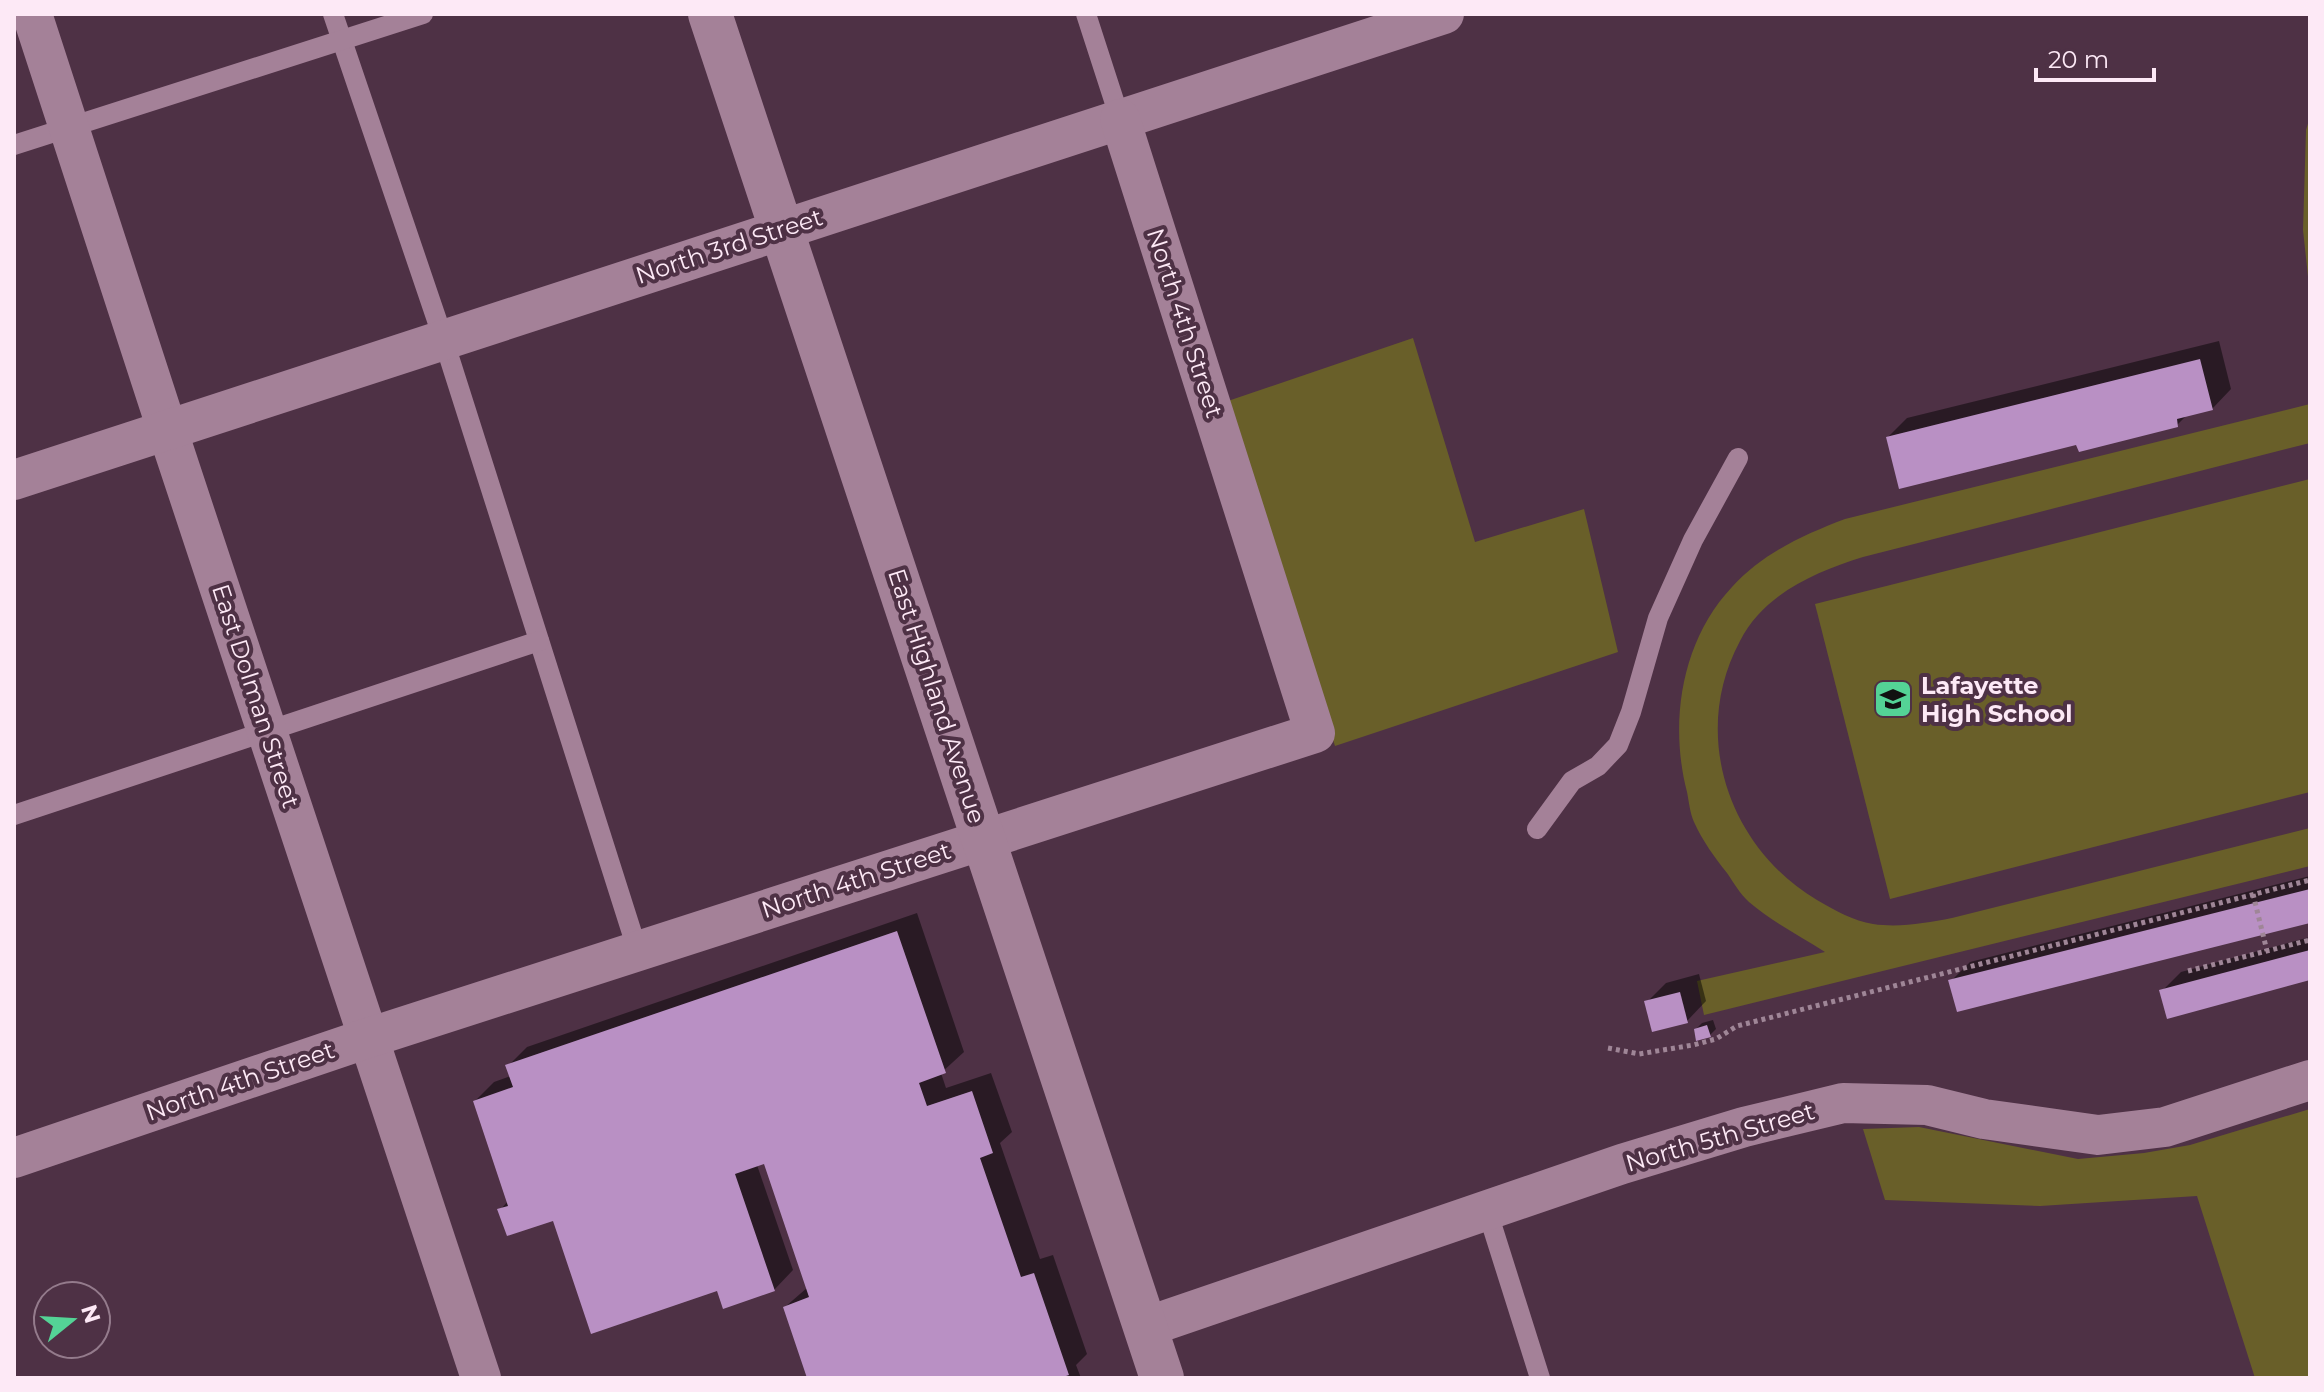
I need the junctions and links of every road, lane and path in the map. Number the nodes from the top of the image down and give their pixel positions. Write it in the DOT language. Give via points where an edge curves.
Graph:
graph roads {
  1 [pos="32,14"];
  2 [pos="333,14"];
  3 [pos="423,14"];
  4 [pos="710,14"];
  5 [pos="1086,14"];
  6 [pos="1444,14"];
  7 [pos="342,41"];
  8 [pos="1120,119"];
  9 [pos="69,127"];
  10 [pos="14,145"];
  11 [pos="781,229"];
  12 [pos="443,338"];
  13 [pos="167,429"];
  14 [pos="1738,458"];
  15 [pos="14,480"];
  16 [pos="539,641"];
  17 [pos="268,732"];
  18 [pos="14,815"];
  19 [pos="1537,829"];
  20 [pos="984,838"];
  21 [pos="2310,880"];
  22 [pos="2253,894"];
  23 [pos="2310,940"];
  24 [pos="2267,951"];
  25 [pos="638,952"];
  26 [pos="2188,971"];
  27 [pos="368,1038"];
  28 [pos="1608,1048"];
  29 [pos="2310,1080"];
  30 [pos="14,1158"];
  31 [pos="1487,1210"];
  32 [pos="1146,1327"];
  33 [pos="481,1378"];
  34 [pos="1162,1378"];
  35 [pos="1540,1378"];
  1 -- 9 [label="street, East Dolman Street"];
  2 -- 7 [label="lane"];
  3 -- 7 [label="lane"];
  4 -- 11 [label="street, East Highland Avenue"];
  5 -- 8 [label="lane"];
  6 -- 8 [label="street, North 3rd Street"];
  7 -- 9 [label="lane"];
  7 -- 12 [label="lane"];
  8 -- 11 [label="street, North 3rd Street"];
  8 -- 20 [label="street, North 4th Street" via="1315,733"];
  9 -- 10 [label="lane"];
  9 -- 13 [label="street, East Dolman Street"];
  11 -- 12 [label="street, North 3rd Street"];
  11 -- 20 [label="street, East Highland Avenue"];
  12 -- 13 [label="street, North 3rd Street"];
  12 -- 16 [label="lane"];
  13 -- 15 [label="street, North 3rd Street"];
  13 -- 17 [label="street, East Dolman Street"];
  14 -- 19 [label="lane" via="1658,618 1618,745 1598,766 1572,781"];
  16 -- 17 [label="lane"];
  16 -- 25 [label="lane"];
  17 -- 18 [label="lane"];
  17 -- 27 [label="street, East Dolman Street"];
  20 -- 25 [label="street, North 4th Street"];
  20 -- 32 [label="street, East Highland Avenue"];
  21 -- 22 [label="path"];
  22 -- 24 [label="path"];
  22 -- 28 [label="path" via="1737,1026 1693,1045 1639,1054"];
  23 -- 24 [label="path"];
  24 -- 26 [label="path"];
  25 -- 27 [label="street, North 4th Street"];
  27 -- 30 [label="street, North 4th Street"];
  27 -- 33 [label="street, East Dolman Street"];
  29 -- 31 [label="street, North 5th Street" via="2165,1127 2098,1135 1927,1105 1843,1103 1744,1127"];
  31 -- 32 [label="street, North 5th Street"];
  31 -- 35 [label="lane"];
  32 -- 34 [label="street, East Highland Avenue"];
}
